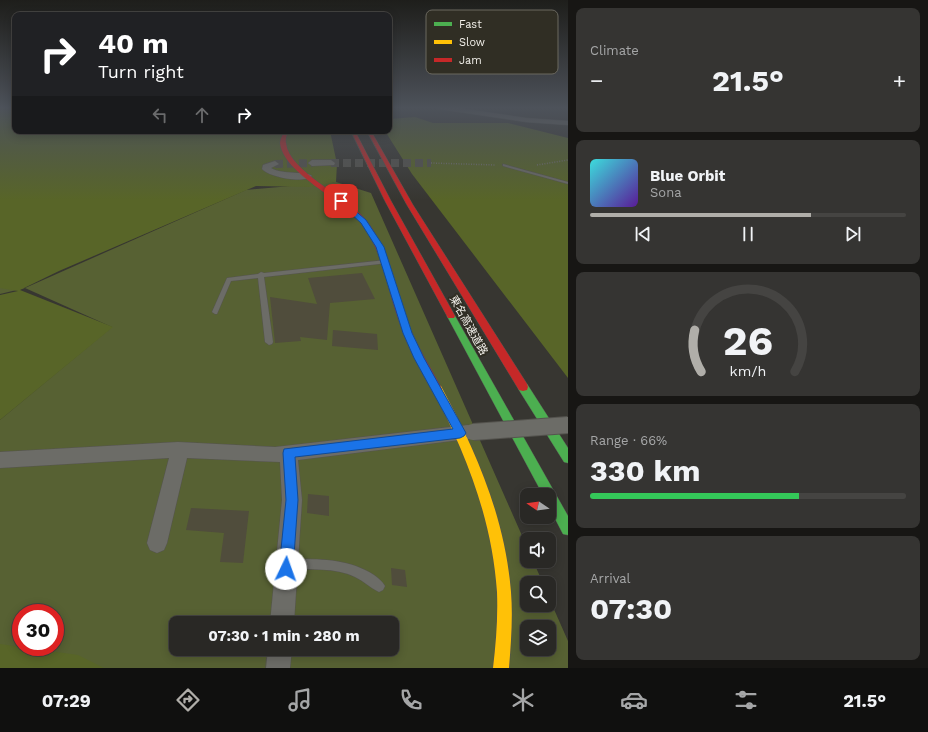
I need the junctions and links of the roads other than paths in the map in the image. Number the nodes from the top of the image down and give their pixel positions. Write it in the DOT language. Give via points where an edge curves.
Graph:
graph roads {
  1 [pos="283,138"];
  2 [pos="357,138"];
  3 [pos="373,138"];
  4 [pos="275,164"];
  5 [pos="312,164"];
  6 [pos="331,164"];
  7 [pos="505,165"];
  8 [pos="308,176"];
  9 [pos="568,183"];
  10 [pos="386,262"];
  11 [pos="261,274"];
  12 [pos="215,312"];
  13 [pos="269,342"];
  14 [pos="568,425"];
  15 [pos="467,432"];
  16 [pos="180,450"];
  17 [pos="288,453"];
  18 [pos="568,458"];
  19 [pos="0,460"];
  20 [pos="568,529"];
  21 [pos="157,543"];
  22 [pos="286,564"];
  23 [pos="378,586"];
  24 [pos="282,616"];
  25 [pos="279,656"];
  26 [pos="278,668"];
  27 [pos="501,668"];
  1 -- 8 [label="main road" via="286,154"];
  2 -- 20 [label="main road, 東名高速道路" via="388,201"];
  3 -- 18 [label="main road, 東名高速道路" via="410,205"];
  4 -- 8 [label="street" via="266,169 271,173 295,177"];
  5 -- 6 [label="street"];
  7 -- 9 [label="lane"];
  8 -- 10 [label="main road" via="363,221 380,247"];
  10 -- 11 [label="lane"];
  10 -- 15 [label="main road" via="408,333 419,358"];
  11 -- 12 [label="lane" via="229,279"];
  11 -- 13 [label="lane"];
  14 -- 15 [label="street, bridge"];
  15 -- 17 [label="street"];
  15 -- 27 [label="main road" via="497,533 506,587 505,648"];
  16 -- 17 [label="street" via="275,455"];
  16 -- 19 [label="street"];
  16 -- 21 [label="street"];
  17 -- 22 [label="street" via="292,500"];
  22 -- 23 [label="lane" via="340,566 366,575"];
  22 -- 24 [label="street"];
  25 -- 26 [label="street"];
}
